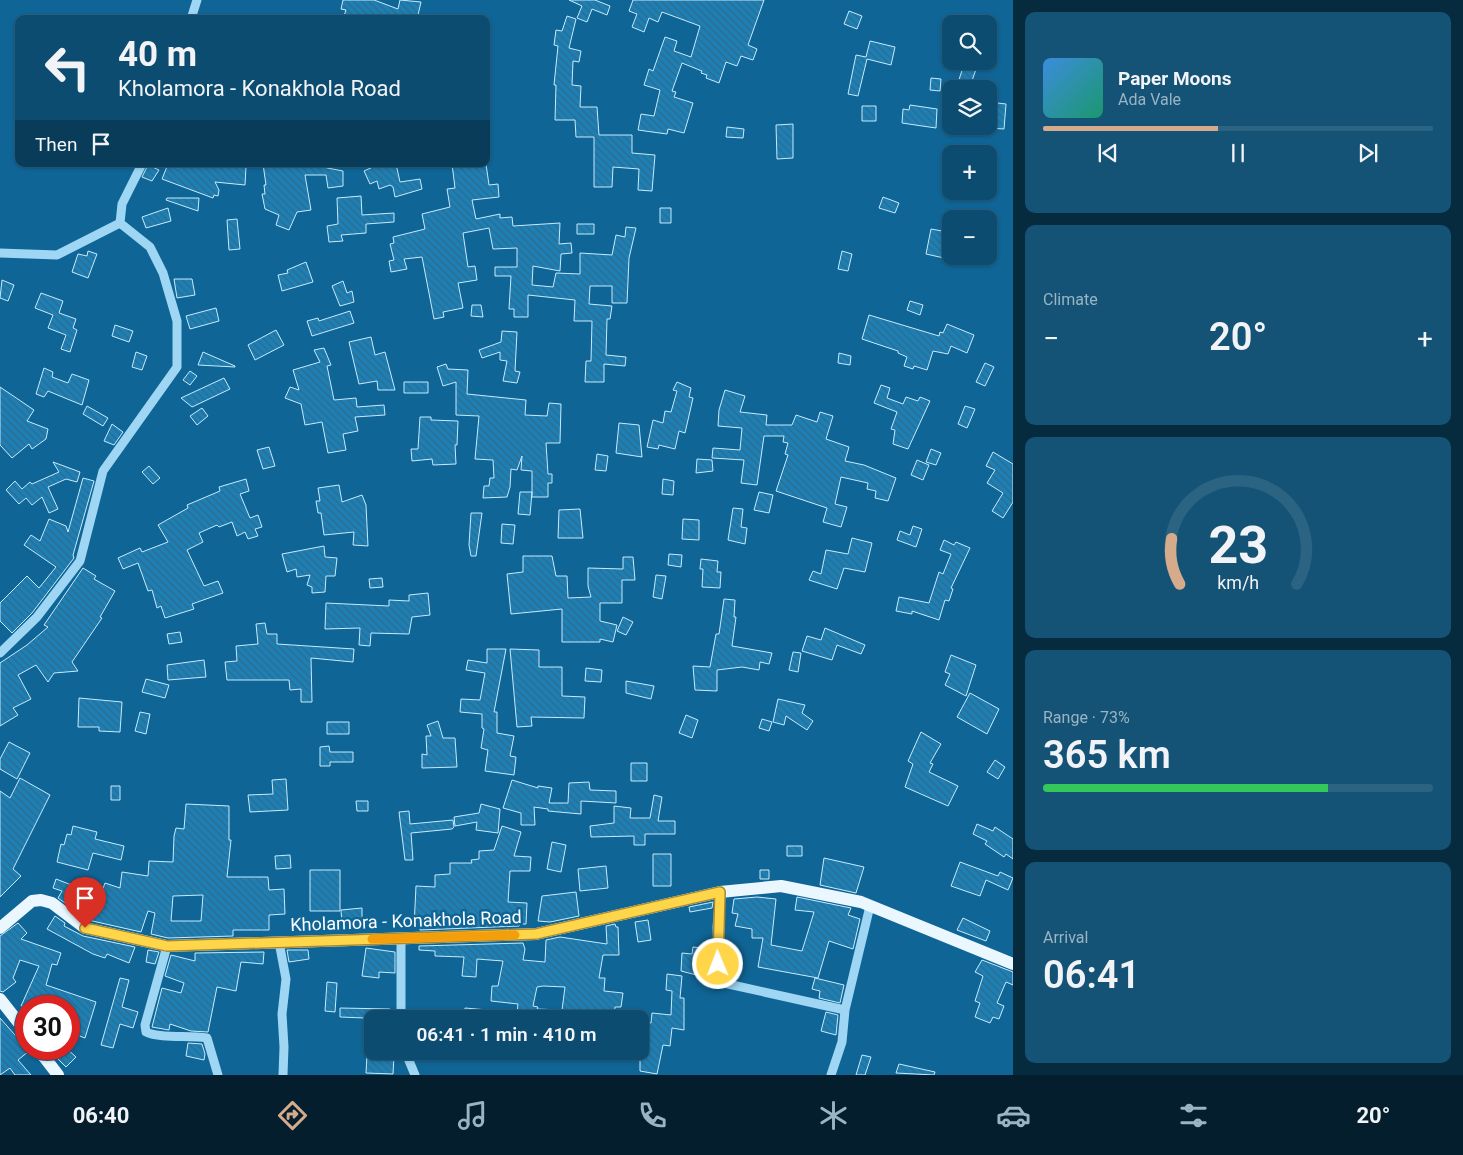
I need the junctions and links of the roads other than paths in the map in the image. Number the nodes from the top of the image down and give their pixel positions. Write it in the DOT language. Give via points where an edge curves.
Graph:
graph roads {
  1 [pos="197,0"];
  2 [pos="191,15"];
  3 [pos="140,167"];
  4 [pos="120,223"];
  5 [pos="0,253"];
  6 [pos="0,653"];
  7 [pos="720,892"];
  8 [pos="870,906"];
  9 [pos="0,928"];
  10 [pos="401,938"];
  11 [pos="279,942"];
  12 [pos="167,946"];
  13 [pos="1013,964"];
  14 [pos="0,999"];
  15 [pos="401,1010"];
  16 [pos="845,1010"];
  17 [pos="15,1018"];
  18 [pos="46,1060"];
  19 [pos="409,1060"];
  20 [pos="58,1075"];
  21 [pos="218,1075"];
  22 [pos="283,1075"];
  23 [pos="415,1075"];
  24 [pos="831,1075"];
  1 -- 2 [label="street"];
  3 -- 4 [label="street" via="122,204"];
  4 -- 5 [label="street" via="57,255"];
  4 -- 6 [label="street" via="150,247 163,273 177,321 177,367 102,471 80,561 37,617"];
  7 -- 8 [label="main road, Kholamora - Konakhola Road" via="781,886"];
  7 -- 10 [label="main road, Kholamora - Konakhola Road" via="536,934"];
  7 -- 16 [label="street" via="717,927 719,982"];
  8 -- 13 [label="main road, Kholamora - Konakhola Road"];
  8 -- 16 [label="street"];
  9 -- 12 [label="main road, Kholamora - Konakhola Road" via="32,901 41,900 52,903 85,928"];
  10 -- 11 [label="main road, Kholamora - Konakhola Road"];
  10 -- 15 [label="street"];
  11 -- 12 [label="main road, Kholamora - Konakhola Road"];
  11 -- 22 [label="street" via="286,979 282,1014"];
  12 -- 21 [label="street" via="145,1025 146,1032 154,1036 207,1038"];
  14 -- 17 [label="main road"];
  16 -- 24 [label="street" via="842,1042"];
  18 -- 20 [label="main road"];
  19 -- 23 [label="street"];
}
